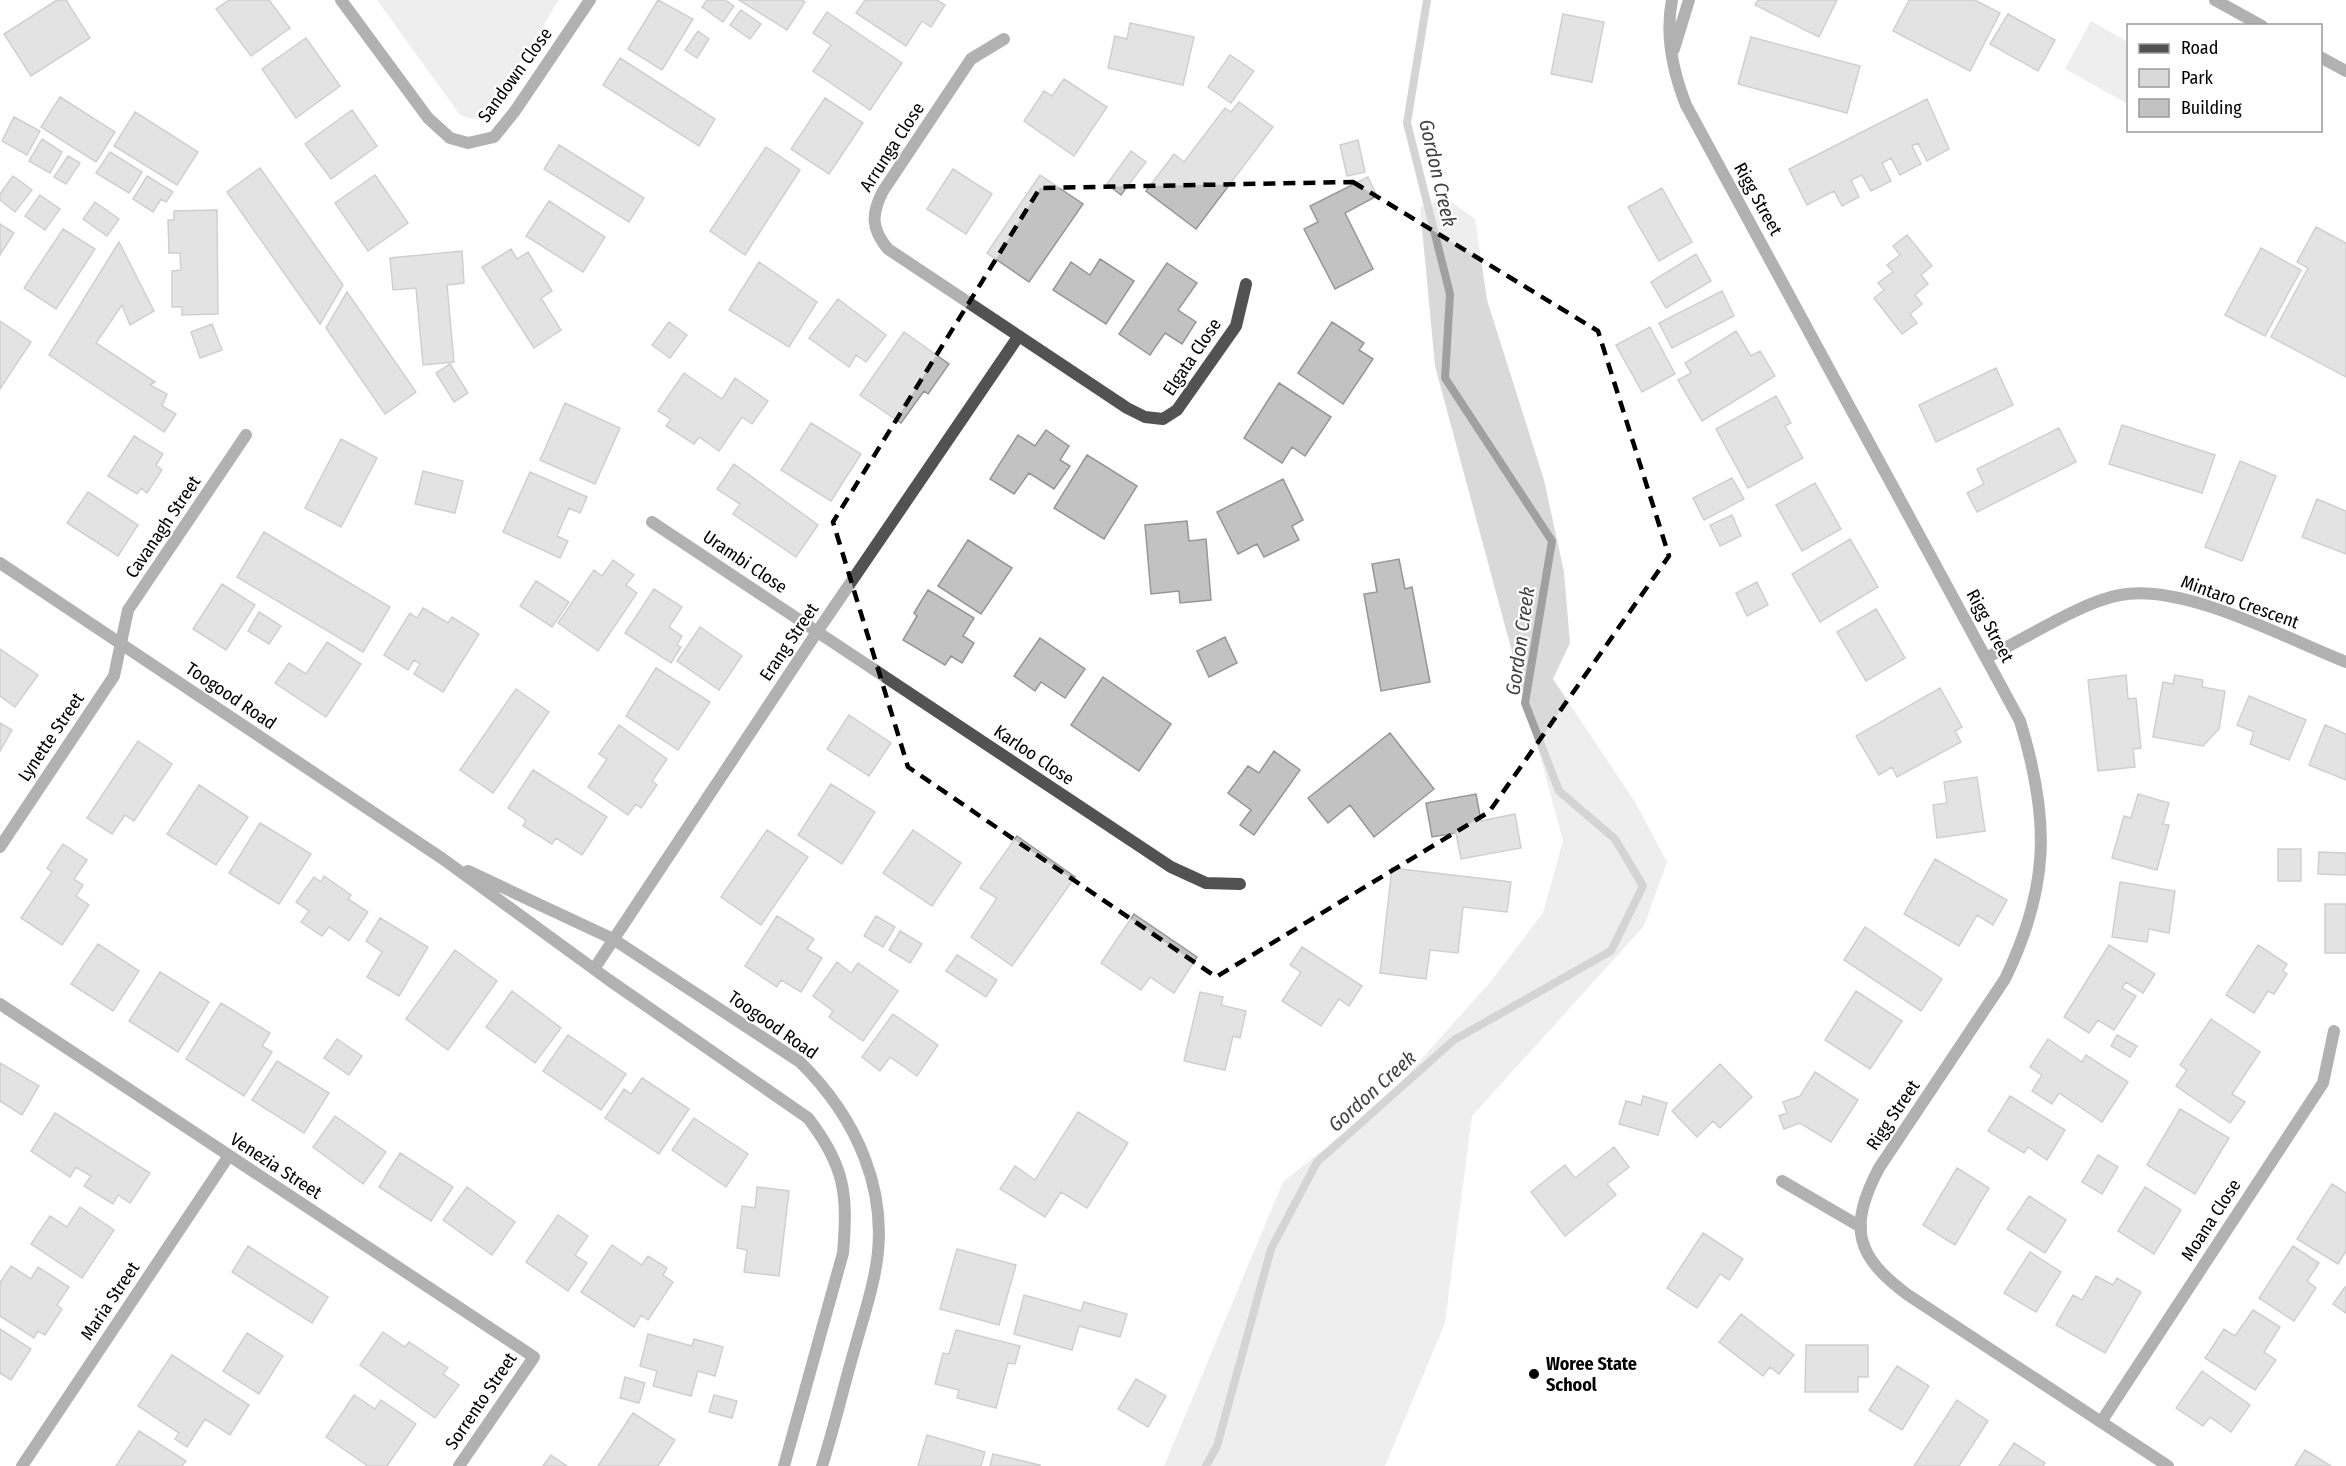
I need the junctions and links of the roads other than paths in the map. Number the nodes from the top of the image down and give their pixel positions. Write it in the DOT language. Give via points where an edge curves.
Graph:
graph roads {
  1 [pos="340,0"];
  2 [pos="590,0"];
  3 [pos="1671,0"];
  4 [pos="1689,0"];
  5 [pos="2214,0"];
  6 [pos="2258,24"];
  7 [pos="1004,39"];
  8 [pos="1672,56"];
  9 [pos="2322,58"];
  10 [pos="2346,71"];
  11 [pos="1246,284"];
  12 [pos="1018,337"];
  13 [pos="246,435"];
  14 [pos="652,522"];
  15 [pos="0,563"];
  16 [pos="817,632"];
  17 [pos="120,643"];
  18 [pos="1988,657"];
  19 [pos="2346,662"];
  20 [pos="0,847"];
  21 [pos="443,859"];
  22 [pos="1240,884"];
  23 [pos="614,939"];
  24 [pos="594,969"];
  25 [pos="0,1004"];
  26 [pos="2334,1031"];
  27 [pos="228,1157"];
  28 [pos="1782,1181"];
  29 [pos="1861,1227"];
  30 [pos="534,1357"];
  31 [pos="2101,1422"];
  32 [pos="22,1466"];
  33 [pos="459,1466"];
  34 [pos="784,1466"];
  35 [pos="822,1466"];
  36 [pos="2168,1466"];
  1 -- 2 [label="street, Sandown Close" via="429,118 450,138 468,143 494,137"];
  3 -- 8 [label="street, Rigg Street"];
  4 -- 8 [label="street, Rigg Street"];
  5 -- 6 [label="street"];
  7 -- 12 [label="street, Arrunga Close" via="971,59 883,191 875,205 873,222 888,249"];
  8 -- 18 [label="street, Rigg Street" via="1686,105"];
  9 -- 10 [label="street"];
  11 -- 12 [label="street, Elgata Close" via="1236,326 1178,411 1163,419 1145,417 1127,408"];
  12 -- 16 [label="street, Erang Street"];
  13 -- 17 [label="street, Cavanagh Street" via="128,610"];
  14 -- 16 [label="street, Urambi Close"];
  15 -- 17 [label="street, Toogood Road"];
  16 -- 22 [label="street, Karloo Close" via="1171,867 1206,883"];
  16 -- 23 [label="street, Erang Street"];
  17 -- 20 [label="street, Lynette Street" via="114,676"];
  17 -- 21 [label="street, Toogood Road"];
  18 -- 19 [label="street, Mintaro Crescent" via="2082,609 2119,595 2140,593 2194,601"];
  18 -- 29 [label="street, Rigg Street" via="2020,721 2034,766 2041,808 2042,843 2030,920 2005,979 1879,1168 1866,1194"];
  21 -- 23 [label="street, Toogood Road"];
  21 -- 24 [label="street, Toogood Road"];
  23 -- 24 [label="street, Erang Street"];
  23 -- 35 [label="street, Toogood Road" via="800,1062 846,1118 866,1158 876,1197 879,1235 875,1272"];
  24 -- 34 [label="street, Toogood Road" via="808,1118 839,1167 845,1195 843,1253"];
  25 -- 27 [label="street, Venezia Street"];
  26 -- 31 [label="street, Moana Close" via="2323,1083"];
  27 -- 30 [label="street, Venezia Street"];
  27 -- 32 [label="street, Maria Street"];
  28 -- 29 [label="street"];
  29 -- 31 [label="street, Rigg Street" via="1870,1259 1884,1277"];
  30 -- 33 [label="street, Sorrento Street"];
  31 -- 36 [label="street, Rigg Street"];
}
